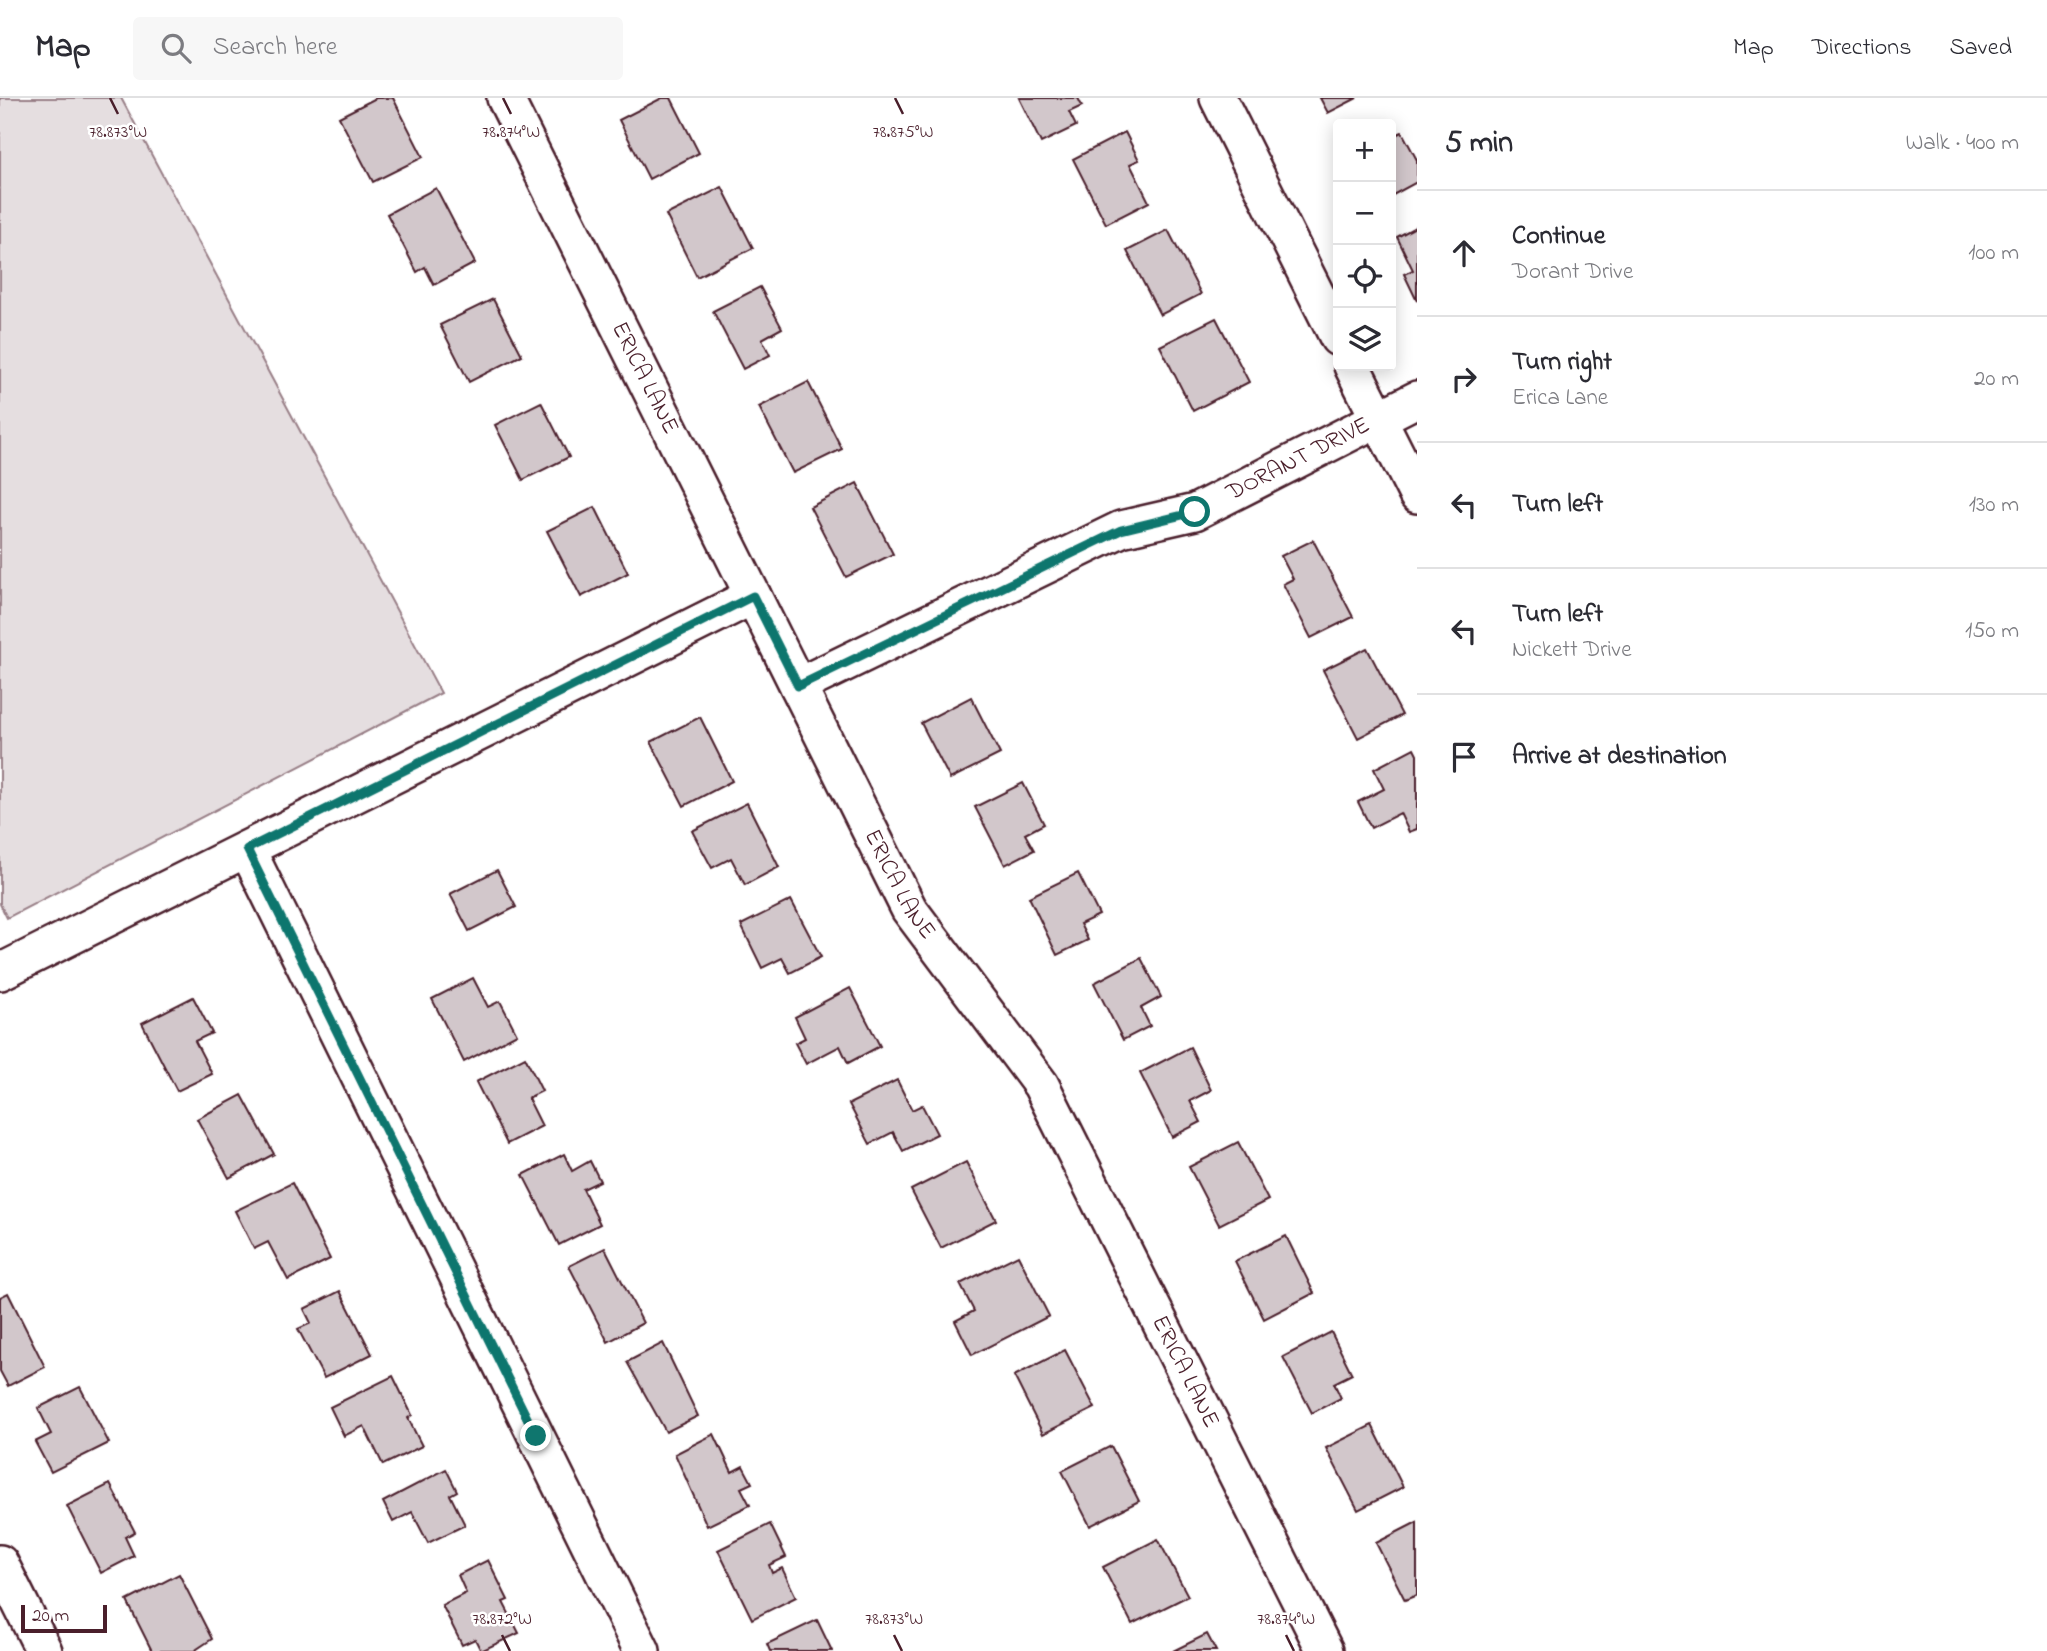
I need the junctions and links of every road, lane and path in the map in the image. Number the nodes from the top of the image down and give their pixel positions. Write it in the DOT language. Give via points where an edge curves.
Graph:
graph roads {
  1 [pos="505,98"];
  2 [pos="1217,98"];
  3 [pos="1333,328"];
  4 [pos="1355,371"];
  5 [pos="1417,399"];
  6 [pos="1379,419"];
  7 [pos="1417,495"];
  8 [pos="753,596"];
  9 [pos="798,686"];
  10 [pos="247,849"];
  11 [pos="0,972"];
  12 [pos="0,1563"];
  13 [pos="44,1651"];
  14 [pos="642,1651"];
  15 [pos="1325,1651"];
  1 -- 8 [label="street, ERICA LANE"];
  2 -- 3 [label="street"];
  4 -- 6 [label="street"];
  5 -- 6 [label="street, DORANT DRIVE"];
  6 -- 7 [label="street"];
  6 -- 9 [label="street, DORANT DRIVE" via="1195,512 1121,530"];
  8 -- 9 [label="street, ERICA LANE"];
  8 -- 10 [label="street"];
  9 -- 15 [label="street, ERICA LANE" via="909,909 1041,1085"];
  10 -- 11 [label="street"];
  10 -- 14 [label="street"];
  12 -- 13 [label="street"];
}
